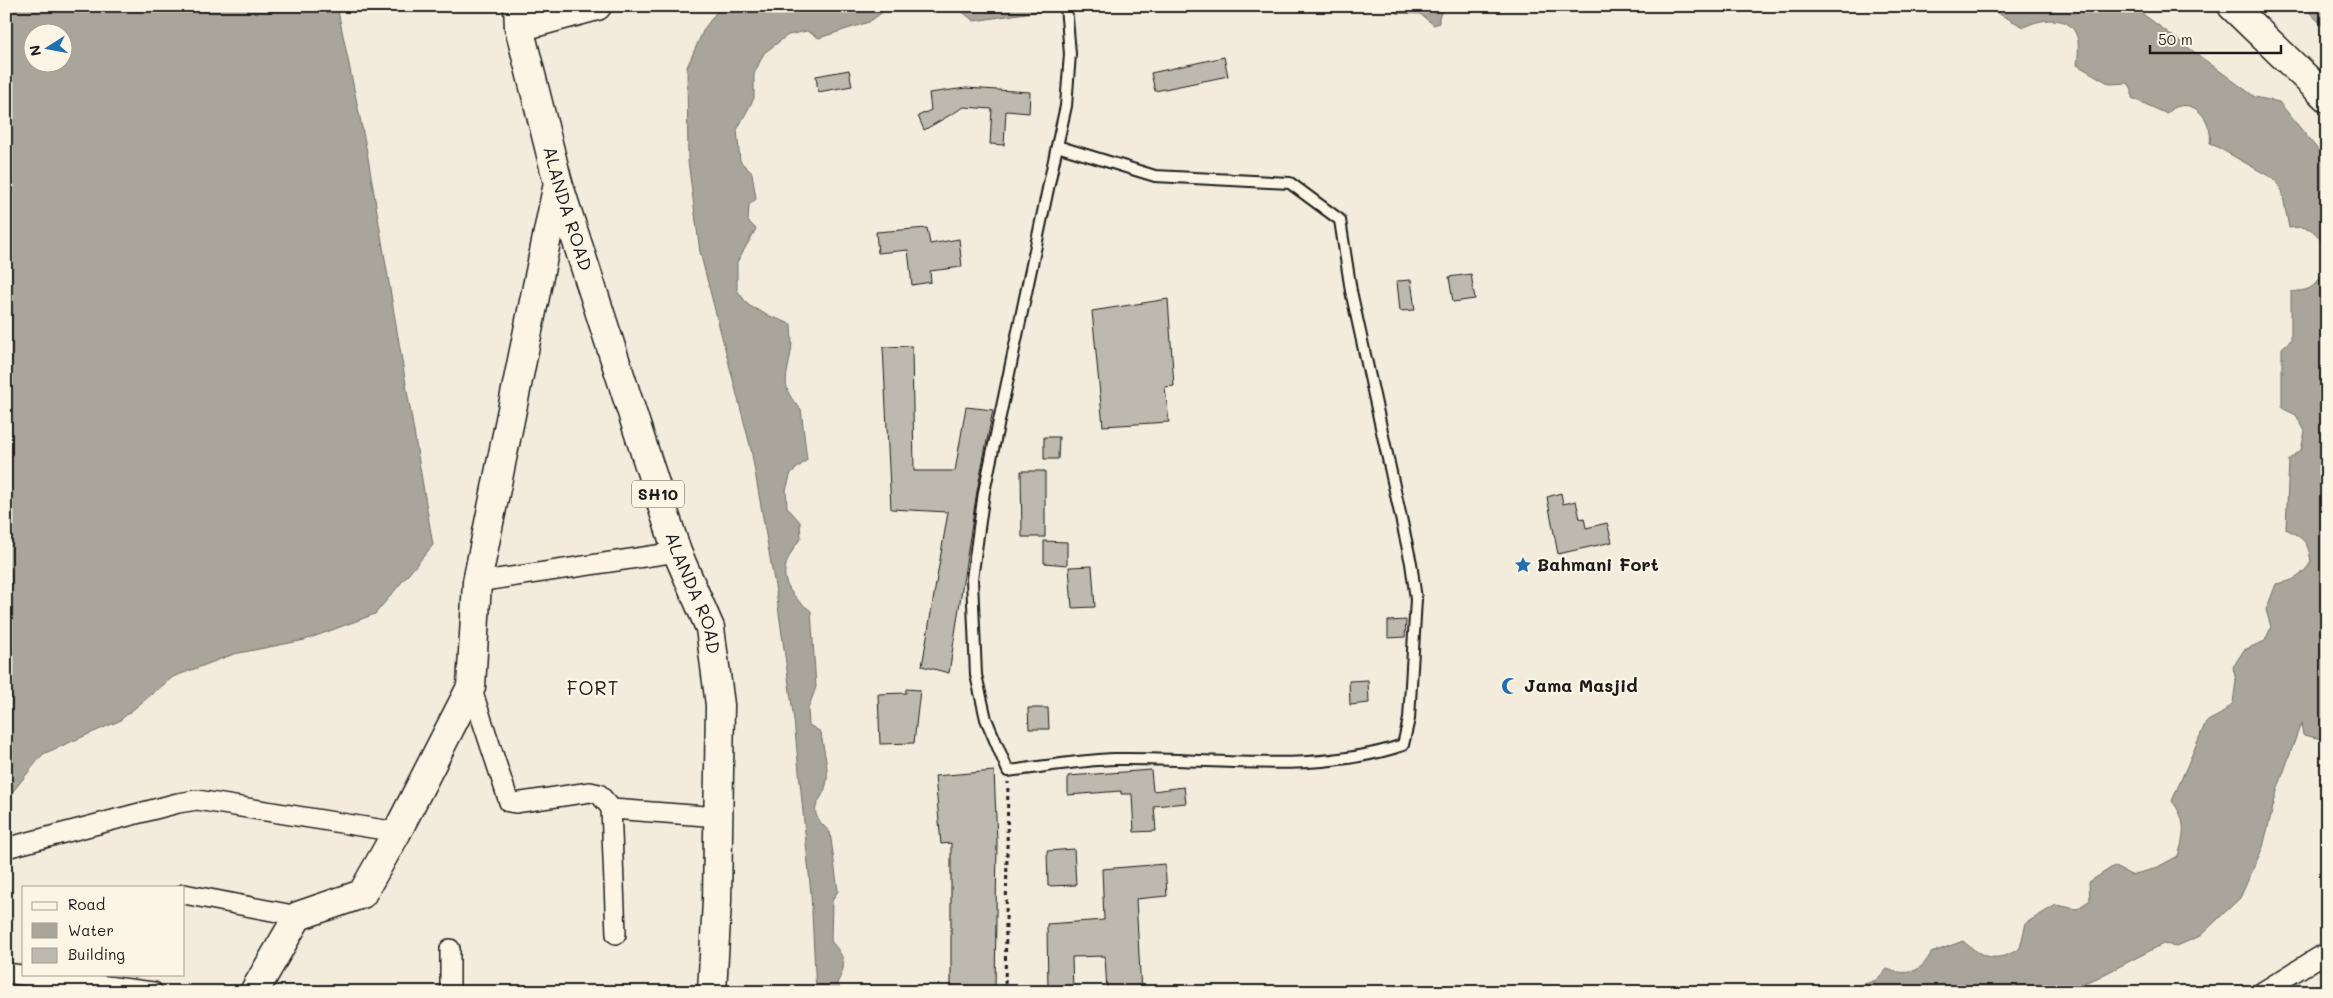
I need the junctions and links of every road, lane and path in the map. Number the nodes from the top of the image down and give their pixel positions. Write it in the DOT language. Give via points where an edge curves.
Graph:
graph roads {
  1 [pos="597,6"];
  2 [pos="1066,6"];
  3 [pos="2232,6"];
  4 [pos="518,16"];
  5 [pos="2327,98"];
  6 [pos="1057,146"];
  7 [pos="558,184"];
  8 [pos="676,552"];
  9 [pos="478,582"];
  10 [pos="471,686"];
  11 [pos="1008,771"];
  12 [pos="611,808"];
  13 [pos="719,817"];
  14 [pos="397,832"];
  15 [pos="6,848"];
  16 [pos="185,894"];
  17 [pos="298,916"];
  18 [pos="616,934"];
  19 [pos="450,948"];
  20 [pos="2327,952"];
  21 [pos="6,973"];
  22 [pos="22,975"];
  23 [pos="29,976"];
  24 [pos="2274,989"];
  25 [pos="153,992"];
  26 [pos="254,992"];
  27 [pos="450,992"];
  28 [pos="712,992"];
  29 [pos="1005,992"];
  1 -- 4 [label="main road"];
  2 -- 6 [label="lane" via="1070,54 1066,106"];
  3 -- 5 [label="main road"];
  4 -- 7 [label="main road, ALANDA ROAD / SH10"];
  6 -- 11 [label="lane" via="984,492 972,579 976,675 986,719"];
  6 -- 11 [label="lane" via="1155,176 1290,183 1340,220 1351,291 1411,563 1416,599 1409,719 1403,745 1380,753 1321,760 1244,763 1114,759"];
  7 -- 8 [label="main road, ALANDA ROAD / SH10"];
  7 -- 9 [label="main road"];
  8 -- 9 [label="street"];
  8 -- 13 [label="main road, ALANDA ROAD / SH10" via="710,628 720,705"];
  9 -- 10 [label="main road"];
  10 -- 12 [label="street" via="509,802 590,792 599,794"];
  10 -- 14 [label="main road"];
  11 -- 29 [label="path"];
  12 -- 13 [label="street"];
  12 -- 18 [label="street"];
  13 -- 28 [label="main road, ALANDA ROAD / SH10"];
  14 -- 15 [label="street" via="197,800"];
  14 -- 17 [label="main road" via="362,894"];
  16 -- 17 [label="street"];
  17 -- 26 [label="main road"];
  19 -- 27 [label="street"];
  20 -- 24 [label="street"];
  21 -- 22 [label="street"];
  23 -- 25 [label="street"];
}
